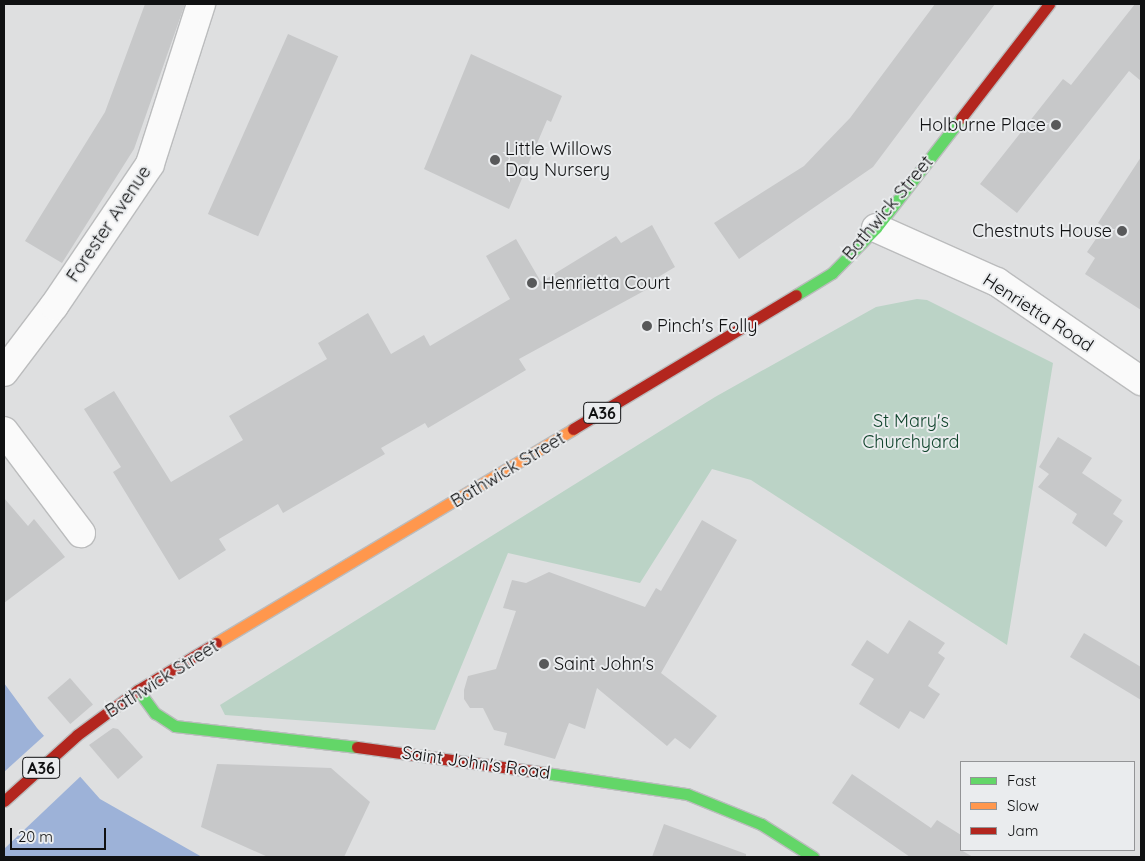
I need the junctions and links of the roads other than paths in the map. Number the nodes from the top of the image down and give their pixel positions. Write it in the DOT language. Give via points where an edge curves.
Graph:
graph roads {
  1 [pos="201,4"];
  2 [pos="1048,4"];
  3 [pos="876,228"];
  4 [pos="4,372"];
  5 [pos="1141,381"];
  6 [pos="4,431"];
  7 [pos="81,533"];
  8 [pos="138,690"];
  9 [pos="4,801"];
  10 [pos="813,857"];
  1 -- 4 [label="street, Forester Avenue" via="150,164 54,306"];
  2 -- 3 [label="main road, Bathwick Street / A36"];
  3 -- 5 [label="street, Henrietta Road" via="997,282"];
  3 -- 8 [label="main road, Bathwick Street / A36" via="832,273 809,288"];
  6 -- 7 [label="street"];
  8 -- 9 [label="main road, Bathwick Street / A36" via="77,736"];
  8 -- 10 [label="main road, Saint John's Road" via="155,713 175,726 403,752 687,794 761,824"];
}
